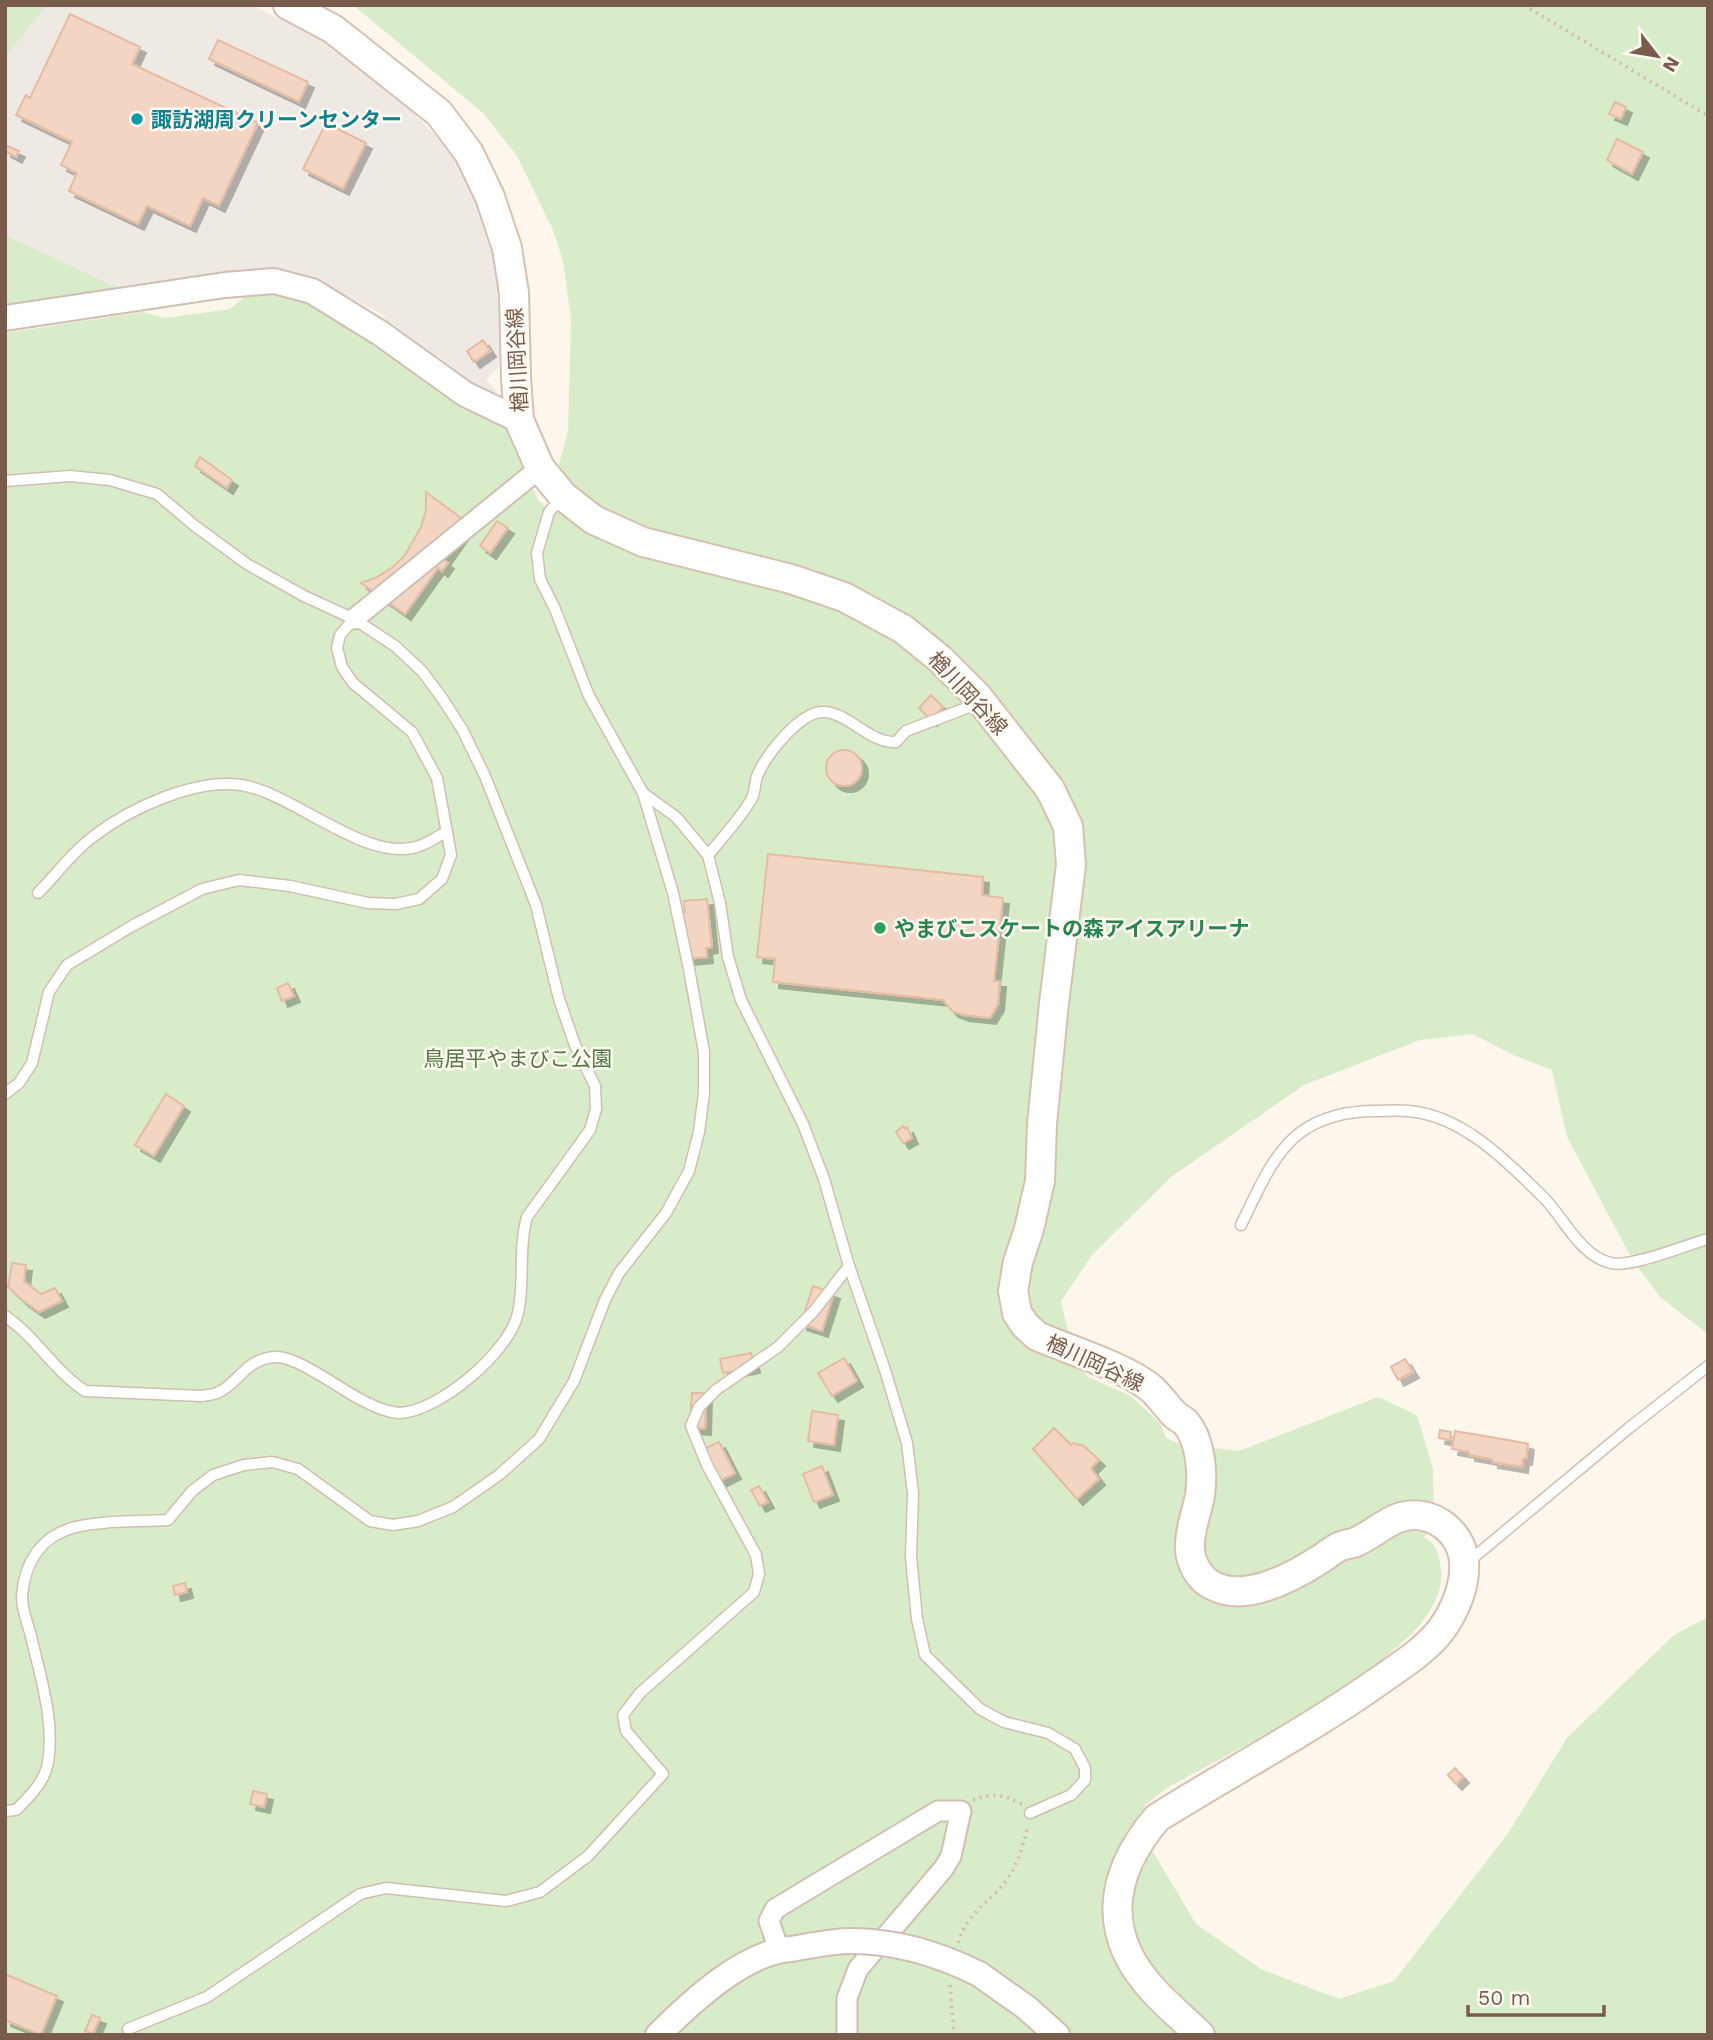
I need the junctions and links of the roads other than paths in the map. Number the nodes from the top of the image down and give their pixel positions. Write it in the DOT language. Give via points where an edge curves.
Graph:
graph roads {
  1 [pos="288,5"];
  2 [pos="5,318"];
  3 [pos="519,420"];
  4 [pos="540,468"];
  5 [pos="5,481"];
  6 [pos="563,496"];
  7 [pos="354,619"];
  8 [pos="969,707"];
  9 [pos="643,793"];
  10 [pos="447,831"];
  11 [pos="708,855"];
  12 [pos="38,893"];
  13 [pos="5,1094"];
  14 [pos="1241,1225"];
  15 [pos="1708,1238"];
  16 [pos="849,1266"];
  17 [pos="5,1316"];
  18 [pos="1708,1366"];
  19 [pos="1464,1565"];
  20 [pos="5,1811"];
  21 [pos="1030,1813"];
  22 [pos="785,1949"];
  23 [pos="128,2029"];
  24 [pos="658,2035"];
  25 [pos="848,2035"];
  26 [pos="1057,2035"];
  27 [pos="1200,2035"];
  1 -- 3 [label="main road, 楢川岡谷線" via="333,29 439,113 469,153 507,248 514,293"];
  2 -- 3 [label="street" via="274,281 312,291 465,394"];
  3 -- 4 [label="main road, 楢川岡谷線"];
  4 -- 6 [label="main road, 楢川岡谷線"];
  4 -- 7 [label="street"];
  5 -- 7 [label="lane" via="70,476 110,480 157,494 247,564"];
  6 -- 9 [label="lane" via="549,512 537,553 540,579 589,696"];
  6 -- 19 [label="main road, 楢川岡谷線" via="594,520 643,542 791,579 844,597 903,629 977,696 1050,789 1068,826 1071,865 1042,1124 1041,1181 1018,1262 1013,1301 1025,1325 1037,1336 1130,1375 1162,1398 1172,1413 1187,1474 1174,1549 1189,1586 1224,1605 1258,1601 1296,1587 1349,1554 1354,1543 1412,1515 1437,1520 1453,1534"];
  7 -- 10 [label="lane" via="340,635 337,648 342,667 353,683 412,732 438,778"];
  7 -- 17 [label="lane" via="422,671 463,729 536,905 559,999 595,1086 596,1109 590,1130 527,1217 522,1233 518,1314 511,1331 483,1365 451,1392 399,1413 369,1404 277,1357 257,1360 218,1393 85,1391 70,1382 19,1325"];
  8 -- 11 [label="lane" via="886,743 824,712 810,715 785,734 757,775 754,797"];
  9 -- 11 [label="lane" via="676,817"];
  9 -- 20 [label="lane" via="673,893 704,1052 705,1093 699,1132 689,1171 666,1213 620,1273 574,1381 538,1439 499,1475 453,1507 418,1521 393,1525 370,1521 298,1469 272,1462 213,1475 192,1491 168,1520 74,1527 51,1536 36,1550 21,1597 44,1692 48,1765 36,1790 16,1810"];
  10 -- 12 [label="lane" via="417,847 388,849 314,818 278,796 243,785 216,783 176,793 120,819 92,837"];
  10 -- 13 [label="lane" via="451,855 442,879 419,899 368,903 239,880 202,889 132,926 67,965 49,992 32,1063"];
  11 -- 16 [label="lane" via="741,1000 803,1124"];
  14 -- 15 [label="lane" via="1272,1164 1299,1133 1325,1118 1361,1111 1410,1111 1451,1122 1496,1152 1545,1199 1588,1251 1602,1260 1614,1264 1640,1260"];
  16 -- 21 [label="lane" via="907,1443 913,1493 911,1557 925,1655 980,1709 1048,1733 1075,1749 1085,1768 1085,1780 1071,1795"];
  16 -- 23 [label="lane" via="778,1347 699,1406 691,1426 755,1555 759,1574 754,1592 640,1693 623,1715 626,1731 663,1774 588,1856 540,1892 506,1900 386,1888 360,1894 207,1997"];
  18 -- 19 [label="lane"];
  19 -- 27 [label="main road" via="1460,1595 1452,1612 1424,1647 1342,1707 1157,1818 1126,1862 1117,1912 1127,1950 1156,1993"];
  22 -- 24 [label="street" via="741,1967"];
  22 -- 25 [label="street" via="769,1920 775,1909 938,1811 961,1811 944,1868 858,1969 847,1998"];
  22 -- 26 [label="street, bridge" via="849,1941 928,1952 979,1974"];
}
